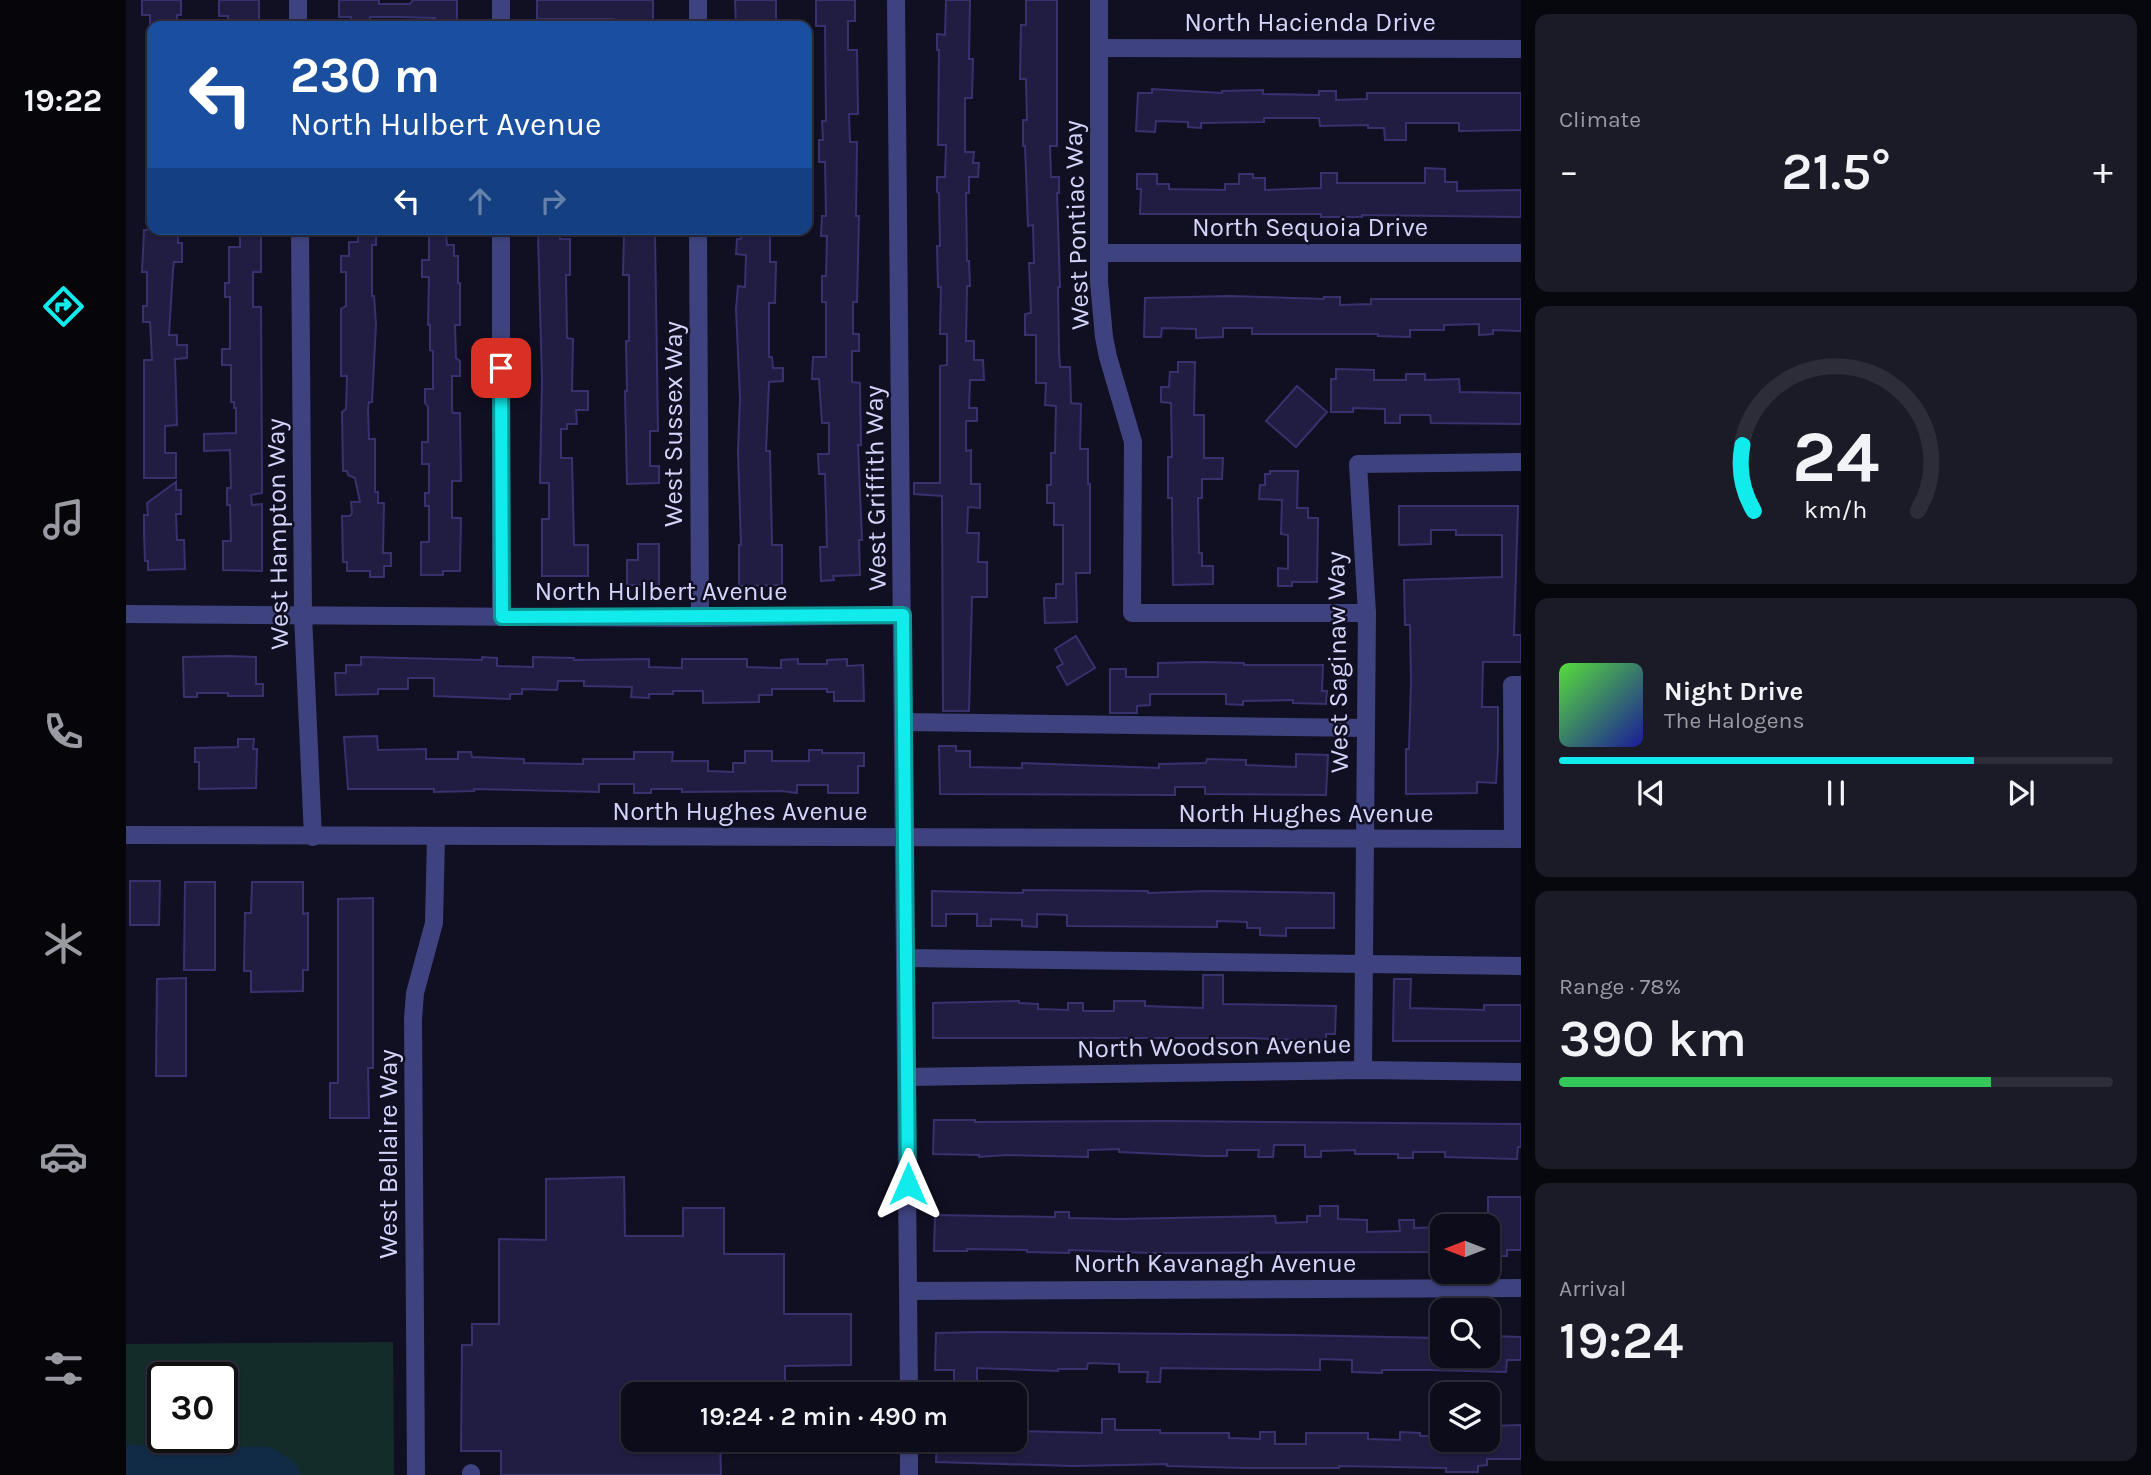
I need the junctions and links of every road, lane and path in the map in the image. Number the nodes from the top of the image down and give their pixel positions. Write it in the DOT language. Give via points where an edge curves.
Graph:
graph roads {
  1 [pos="298,0"];
  2 [pos="501,0"];
  3 [pos="698,0"];
  4 [pos="896,0"];
  5 [pos="1098,0"];
  6 [pos="298,21"];
  7 [pos="501,21"];
  8 [pos="698,21"];
  9 [pos="1099,48"];
  10 [pos="1521,49"];
  11 [pos="300,235"];
  12 [pos="501,235"];
  13 [pos="698,235"];
  14 [pos="1099,253"];
  15 [pos="1521,253"];
  16 [pos="1521,463"];
  17 [pos="1367,613"];
  18 [pos="126,614"];
  19 [pos="303,615"];
  20 [pos="903,615"];
  21 [pos="502,617"];
  22 [pos="700,618"];
  23 [pos="1521,685"];
  24 [pos="903,722"];
  25 [pos="1365,728"];
  26 [pos="126,835"];
  27 [pos="436,836"];
  28 [pos="313,837"];
  29 [pos="905,839"];
  30 [pos="1364,839"];
  31 [pos="1517,839"];
  32 [pos="906,958"];
  33 [pos="1364,965"];
  34 [pos="1521,966"];
  35 [pos="1363,1070"];
  36 [pos="1521,1072"];
  37 [pos="907,1077"];
  38 [pos="1521,1288"];
  39 [pos="909,1291"];
  40 [pos="909,1382"];
  41 [pos="909,1452"];
  42 [pos="416,1475"];
  43 [pos="909,1475"];
  1 -- 6 [label="street"];
  2 -- 7 [label="street"];
  3 -- 8 [label="street"];
  4 -- 20 [label="street, West Griffith Way"];
  5 -- 9 [label="street, West Pontiac Way"];
  9 -- 10 [label="street, North Hacienda Drive"];
  9 -- 14 [label="street, West Pontiac Way"];
  11 -- 19 [label="street, West Hampton Way"];
  12 -- 21 [label="street"];
  13 -- 22 [label="street, West Sussex Way"];
  14 -- 15 [label="street, North Sequoia Drive"];
  14 -- 17 [label="street, West Pontiac Way" via="1104,337 1133,442 1132,613"];
  16 -- 17 [label="street, West Saginaw Way" via="1358,464"];
  17 -- 25 [label="street, West Saginaw Way"];
  18 -- 19 [label="street, North Hulbert Avenue"];
  19 -- 21 [label="street, North Hulbert Avenue"];
  19 -- 28 [label="street, West Hampton Way"];
  20 -- 22 [label="street, North Hulbert Avenue"];
  20 -- 24 [label="street, West Griffith Way"];
  21 -- 22 [label="street, North Hulbert Avenue"];
  23 -- 31 [label="street" via="1512,685"];
  24 -- 25 [label="street"];
  24 -- 29 [label="street, West Griffith Way"];
  25 -- 30 [label="street, West Saginaw Way"];
  26 -- 28 [label="street, North Hughes Avenue"];
  27 -- 28 [label="street, North Hughes Avenue"];
  27 -- 29 [label="street, North Hughes Avenue"];
  27 -- 42 [label="street, West Bellaire Way" via="434,923 415,993 413,1019"];
  29 -- 30 [label="street, North Hughes Avenue"];
  29 -- 32 [label="street, West Griffith Way"];
  30 -- 31 [label="street, North Hughes Avenue"];
  30 -- 33 [label="street, West Saginaw Way"];
  32 -- 33 [label="street"];
  32 -- 37 [label="street, West Griffith Way"];
  33 -- 34 [label="street"];
  33 -- 35 [label="street, West Saginaw Way"];
  35 -- 36 [label="street, North Woodson Avenue"];
  35 -- 37 [label="street, North Woodson Avenue"];
  37 -- 39 [label="street, West Griffith Way"];
  38 -- 39 [label="street, North Kavanagh Avenue"];
  39 -- 40 [label="street, West Griffith Way"];
  41 -- 43 [label="street"];
}
